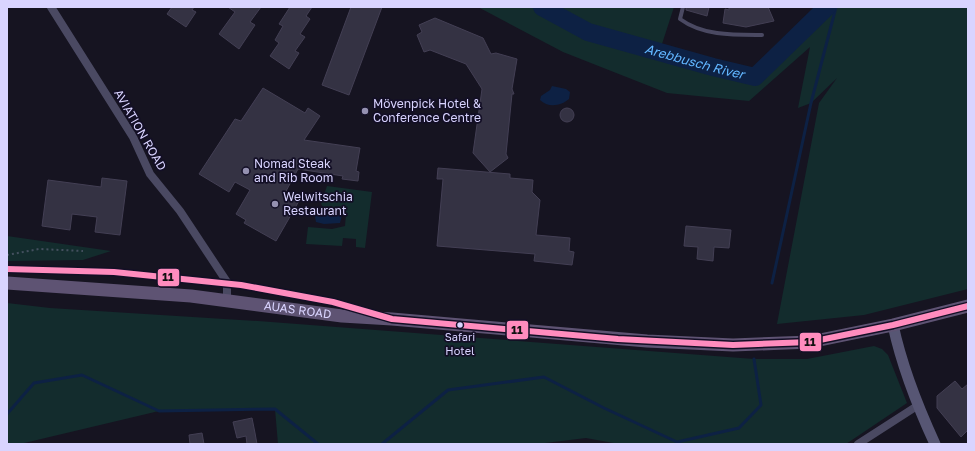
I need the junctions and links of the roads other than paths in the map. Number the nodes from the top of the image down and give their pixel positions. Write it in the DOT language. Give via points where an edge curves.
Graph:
graph roads {
  1 [pos="51,7"];
  2 [pos="683,7"];
  3 [pos="762,35"];
  4 [pos="7,283"];
  5 [pos="227,300"];
  6 [pos="968,306"];
  7 [pos="893,324"];
  8 [pos="917,406"];
  9 [pos="858,444"];
  10 [pos="935,444"];
  1 -- 5 [label="street, AVIATION ROAD" via="133,137 150,174 180,211 227,282"];
  2 -- 3 [label="lane" via="680,19 691,28 726,34"];
  4 -- 5 [label="main road, AUAS ROAD"];
  5 -- 7 [label="main road, AUAS ROAD" via="349,317 647,342 733,345 810,342"];
  6 -- 7 [label="main road, AUAS ROAD"];
  7 -- 8 [label="street" via="901,359"];
  8 -- 9 [label="street"];
  8 -- 10 [label="street"];
}
